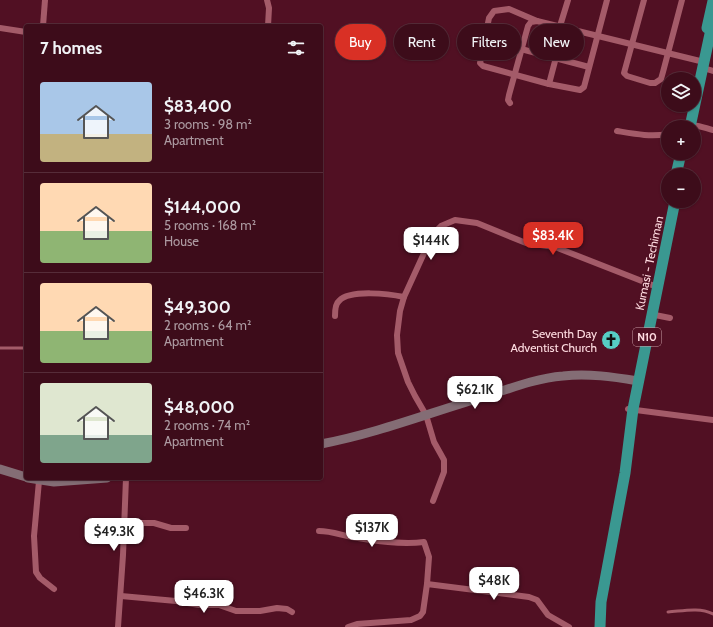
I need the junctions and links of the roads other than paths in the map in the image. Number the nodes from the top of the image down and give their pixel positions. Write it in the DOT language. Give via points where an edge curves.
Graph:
graph roads {
  1 [pos="44,0"];
  2 [pos="267,0"];
  3 [pos="568,0"];
  4 [pos="607,0"];
  5 [pos="644,0"];
  6 [pos="682,0"];
  7 [pos="713,1"];
  8 [pos="713,20"];
  9 [pos="537,21"];
  10 [pos="42,24"];
  11 [pos="268,24"];
  12 [pos="552,24"];
  13 [pos="562,24"];
  14 [pos="0,28"];
  15 [pos="24,32"];
  16 [pos="584,32"];
  17 [pos="710,32"];
  18 [pos="597,35"];
  19 [pos="631,44"];
  20 [pos="521,49"];
  21 [pos="529,51"];
  22 [pos="668,52"];
  23 [pos="518,60"];
  24 [pos="555,60"];
  25 [pos="563,60"];
  26 [pos="589,67"];
  27 [pos="705,67"];
  28 [pos="515,73"];
  29 [pos="549,84"];
  30 [pos="510,103"];
  31 [pos="689,120"];
  32 [pos="701,128"];
  33 [pos="713,130"];
  34 [pos="617,131"];
  35 [pos="661,135"];
  36 [pos="669,208"];
  37 [pos="673,208"];
  38 [pos="652,285"];
  39 [pos="404,297"];
  40 [pos="649,314"];
  41 [pos="335,316"];
  42 [pos="670,318"];
  43 [pos="0,348"];
  44 [pos="24,348"];
  45 [pos="635,381"];
  46 [pos="630,409"];
  47 [pos="426,415"];
  48 [pos="713,420"];
  49 [pos="323,444"];
  50 [pos="0,469"];
  51 [pos="24,477"];
  52 [pos="35,480"];
  53 [pos="86,480"];
  54 [pos="126,480"];
  55 [pos="39,481"];
  56 [pos="433,501"];
  57 [pos="124,523"];
  58 [pos="186,528"];
  59 [pos="319,531"];
  60 [pos="427,584"];
  61 [pos="54,589"];
  62 [pos="121,596"];
  63 [pos="292,612"];
  64 [pos="668,612"];
  65 [pos="713,614"];
  66 [pos="118,627"];
  67 [pos="348,627"];
  68 [pos="569,627"];
  69 [pos="600,627"];
  1 -- 10 [label="street"];
  2 -- 11 [label="street"];
  3 -- 13 [label="street"];
  4 -- 18 [label="street"];
  5 -- 19 [label="street"];
  6 -- 22 [label="street"];
  7 -- 17 [label="highway"];
  8 -- 17 [label="highway"];
  9 -- 12 [label="street"];
  9 -- 20 [label="street" via="531,22 528,26"];
  9 -- 28 [label="street" via="509,9 494,11 489,18 480,63"];
  14 -- 15 [label="street"];
  16 -- 18 [label="street"];
  17 -- 27 [label="highway"];
  18 -- 19 [label="street"];
  18 -- 26 [label="street"];
  19 -- 22 [label="street"];
  19 -- 22 [label="street" via="624,73 626,76 650,83 661,79"];
  20 -- 21 [label="street"];
  22 -- 27 [label="street"];
  23 -- 28 [label="street"];
  24 -- 29 [label="street"];
  25 -- 26 [label="street"];
  26 -- 29 [label="street" via="584,87 580,90"];
  27 -- 31 [label="highway"];
  28 -- 29 [label="street"];
  28 -- 30 [label="street" via="508,100"];
  32 -- 33 [label="street"];
  34 -- 35 [label="street" via="641,136"];
  36 -- 38 [label="highway, Kumasi - Techiman / N10"];
  37 -- 40 [label="highway, Kumasi - Techiman / N10"];
  38 -- 39 [label="street" via="555,247 526,243 477,223 455,220 441,226 430,240"];
  38 -- 40 [label="highway, Kumasi - Techiman / N10"];
  39 -- 41 [label="street" via="393,294 352,295 336,304"];
  39 -- 47 [label="street" via="397,335 398,353 414,396"];
  40 -- 42 [label="street"];
  40 -- 45 [label="highway, Kumasi - Techiman / N10"];
  43 -- 44 [label="lane"];
  45 -- 46 [label="highway, Kumasi - Techiman / N10"];
  45 -- 47 [label="street" via="599,376 554,377 529,382"];
  46 -- 48 [label="street"];
  46 -- 69 [label="highway, Kumasi - Techiman / N10" via="625,430 625,473 606,575"];
  47 -- 49 [label="street"];
  47 -- 56 [label="street" via="434,442 444,460 444,472"];
  50 -- 51 [label="street"];
  52 -- 55 [label="street"];
  53 -- 55 [label="street"];
  54 -- 57 [label="street"];
  55 -- 61 [label="street" via="34,536 36,572"];
  57 -- 58 [label="street"];
  57 -- 62 [label="street"];
  59 -- 60 [label="street" via="391,542 424,542 428,557"];
  60 -- 67 [label="street" via="423,612 420,616 411,620"];
  60 -- 68 [label="street" via="529,597 537,600 548,615"];
  62 -- 63 [label="street" via="199,605 219,604 236,611 276,608"];
  62 -- 66 [label="street"];
  64 -- 65 [label="lane" via="698,609"];
}
